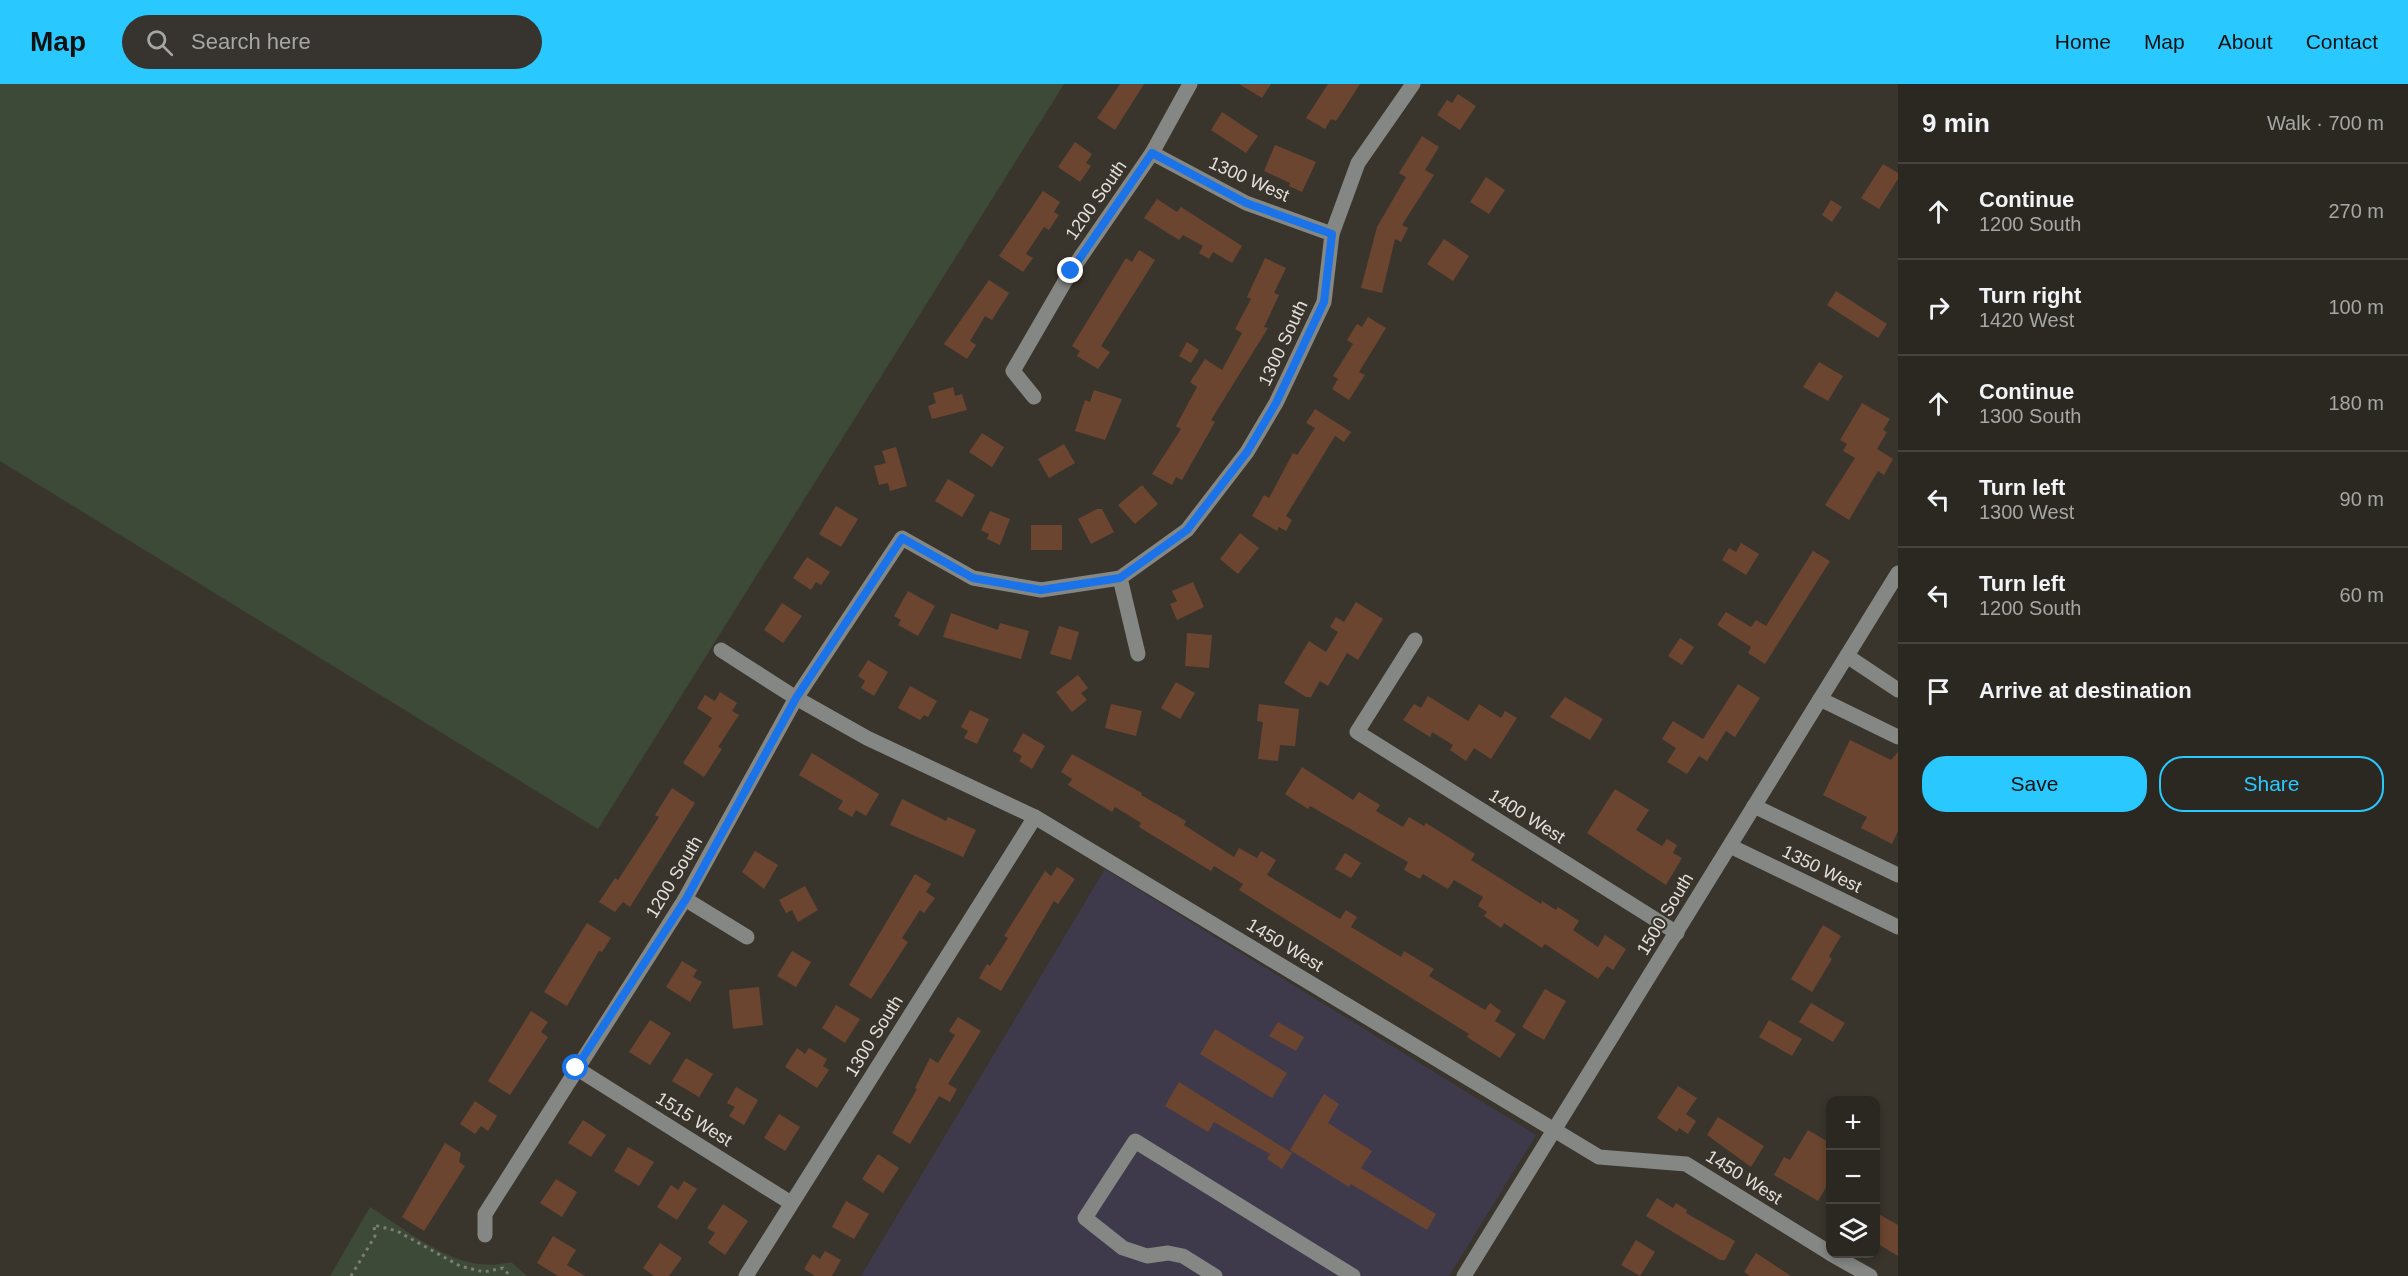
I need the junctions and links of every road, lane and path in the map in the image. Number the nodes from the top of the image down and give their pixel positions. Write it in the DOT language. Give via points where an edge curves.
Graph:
graph roads {
  1 [pos="1190,84"];
  2 [pos="1413,84"];
  3 [pos="1152,153"];
  4 [pos="1332,234"];
  5 [pos="1034,397"];
  6 [pos="1898,573"];
  7 [pos="1120,578"];
  8 [pos="1415,640"];
  9 [pos="721,650"];
  10 [pos="1137,654"];
  11 [pos="1847,656"];
  12 [pos="1898,690"];
  13 [pos="796,698"];
  14 [pos="1820,699"];
  15 [pos="1898,737"];
  16 [pos="1754,806"];
  17 [pos="1035,817"];
  18 [pos="1730,846"];
  19 [pos="1898,875"];
  20 [pos="686,899"];
  21 [pos="1898,927"];
  22 [pos="1677,933"];
  23 [pos="747,937"];
  24 [pos="576,1068"];
  25 [pos="1554,1130"];
  26 [pos="791,1203"];
  27 [pos="485,1235"];
  28 [pos="1826,1250"];
  29 [pos="1839,1258"];
  30 [pos="351,1276"];
  31 [pos="510,1276"];
  32 [pos="746,1276"];
  33 [pos="1215,1276"];
  34 [pos="1353,1276"];
  35 [pos="1464,1276"];
  36 [pos="1870,1276"];
  1 -- 3 [label="street, 1200 South"];
  2 -- 4 [label="street, 1300 South" via="1358,163"];
  3 -- 4 [label="street, 1300 West" via="1246,203"];
  3 -- 5 [label="street, 1200 South" via="1071,271 1013,371"];
  4 -- 7 [label="street, 1300 South" via="1324,302 1276,403 1247,452 1187,530"];
  6 -- 11 [label="street, 1500 South"];
  7 -- 10 [label="street"];
  7 -- 13 [label="street, 1200 South" via="1041,590 973,578 902,538"];
  8 -- 22 [label="street, 1400 West" via="1357,732"];
  9 -- 13 [label="street, 1450 West"];
  11 -- 12 [label="street"];
  11 -- 14 [label="street, 1500 South"];
  13 -- 17 [label="street, 1450 West" via="867,738"];
  13 -- 20 [label="street, 1200 South"];
  14 -- 15 [label="street"];
  14 -- 16 [label="street, 1500 South"];
  16 -- 18 [label="street, 1500 South"];
  16 -- 19 [label="street"];
  17 -- 25 [label="street, 1450 West"];
  17 -- 26 [label="street, 1300 South"];
  18 -- 21 [label="street, 1350 West"];
  18 -- 22 [label="street, 1500 South"];
  20 -- 23 [label="street"];
  20 -- 24 [label="street, 1200 South"];
  22 -- 25 [label="street, 1500 South"];
  24 -- 26 [label="street, 1515 West"];
  24 -- 27 [label="street, 1200 South" via="484,1214"];
  25 -- 28 [label="street, 1450 West" via="1599,1156 1686,1164"];
  25 -- 35 [label="street, 1500 South"];
  26 -- 32 [label="street, 1300 South"];
  29 -- 36 [label="street, 1450 West"];
  30 -- 31 [label="path" via="375,1236 375,1225 397,1231 460,1266 484,1272 503,1268"];
  33 -- 34 [label="street" via="1183,1256 1148,1256 1123,1248 1086,1218 1135,1141"];
}
